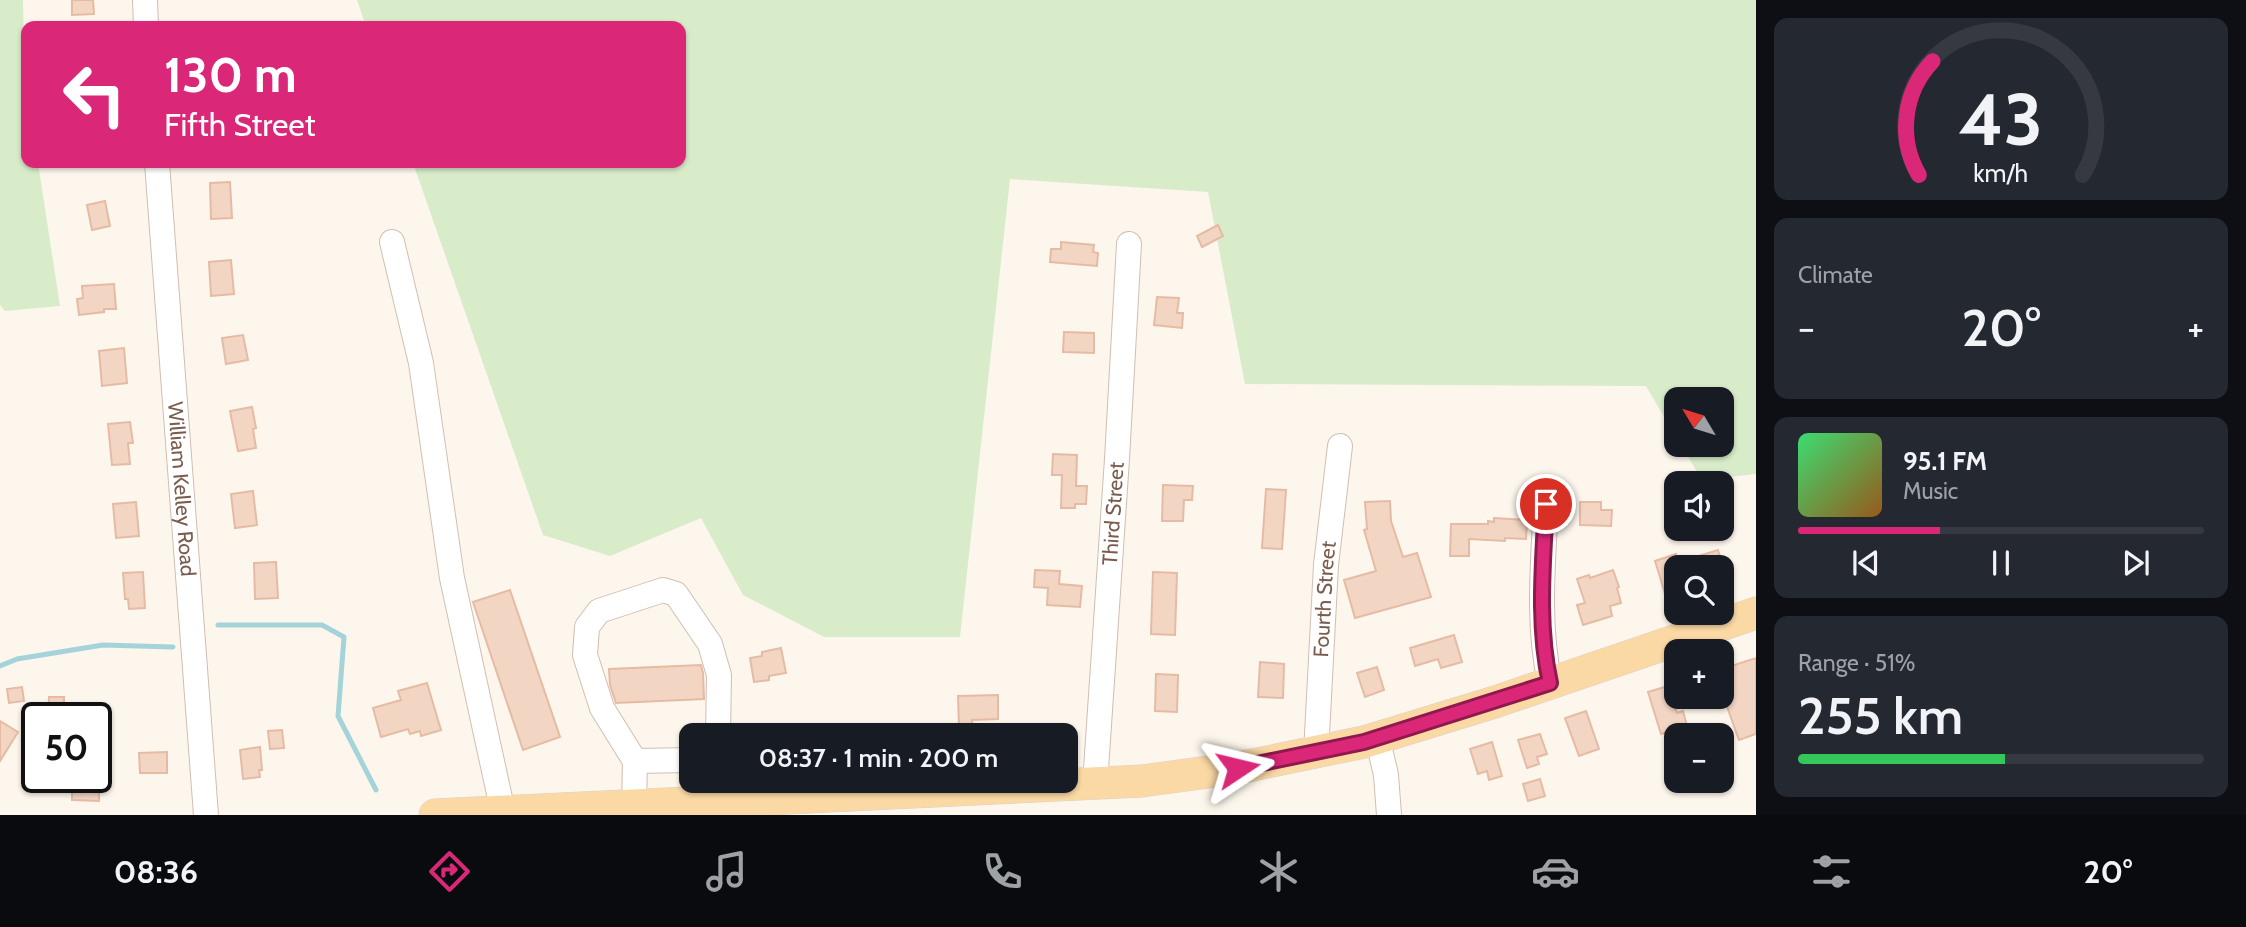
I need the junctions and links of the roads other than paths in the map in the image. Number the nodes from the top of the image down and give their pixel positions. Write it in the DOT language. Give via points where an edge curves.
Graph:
graph roads {
  1 [pos="145,0"];
  2 [pos="146,21"];
  3 [pos="157,168"];
  4 [pos="392,242"];
  5 [pos="1129,244"];
  6 [pos="1340,446"];
  7 [pos="1546,504"];
  8 [pos="1756,613"];
  9 [pos="1550,683"];
  10 [pos="718,723"];
  11 [pos="1377,736"];
  12 [pos="1316,752"];
  13 [pos="679,760"];
  14 [pos="635,761"];
  15 [pos="1078,784"];
  16 [pos="1095,784"];
  17 [pos="708,793"];
  18 [pos="634,806"];
  19 [pos="503,812"];
  20 [pos="206,815"];
  21 [pos="435,815"];
  22 [pos="1389,815"];
  1 -- 2 [label="street"];
  3 -- 20 [label="street, William Kelley Road"];
  4 -- 19 [label="street" via="421,363 452,578"];
  5 -- 16 [label="street, Third Street"];
  6 -- 12 [label="street, Fourth Street" via="1326,565"];
  7 -- 9 [label="street" via="1541,594"];
  8 -- 9 [label="main road"];
  9 -- 11 [label="main road"];
  10 -- 14 [label="street" via="719,675 710,645 677,594 663,590 599,611 587,627 584,655 601,708"];
  11 -- 12 [label="main road"];
  11 -- 22 [label="street"];
  12 -- 16 [label="main road" via="1238,768"];
  13 -- 14 [label="street"];
  14 -- 18 [label="street"];
  15 -- 16 [label="main road"];
  17 -- 18 [label="main road"];
  18 -- 19 [label="main road"];
  19 -- 21 [label="main road"];
}
